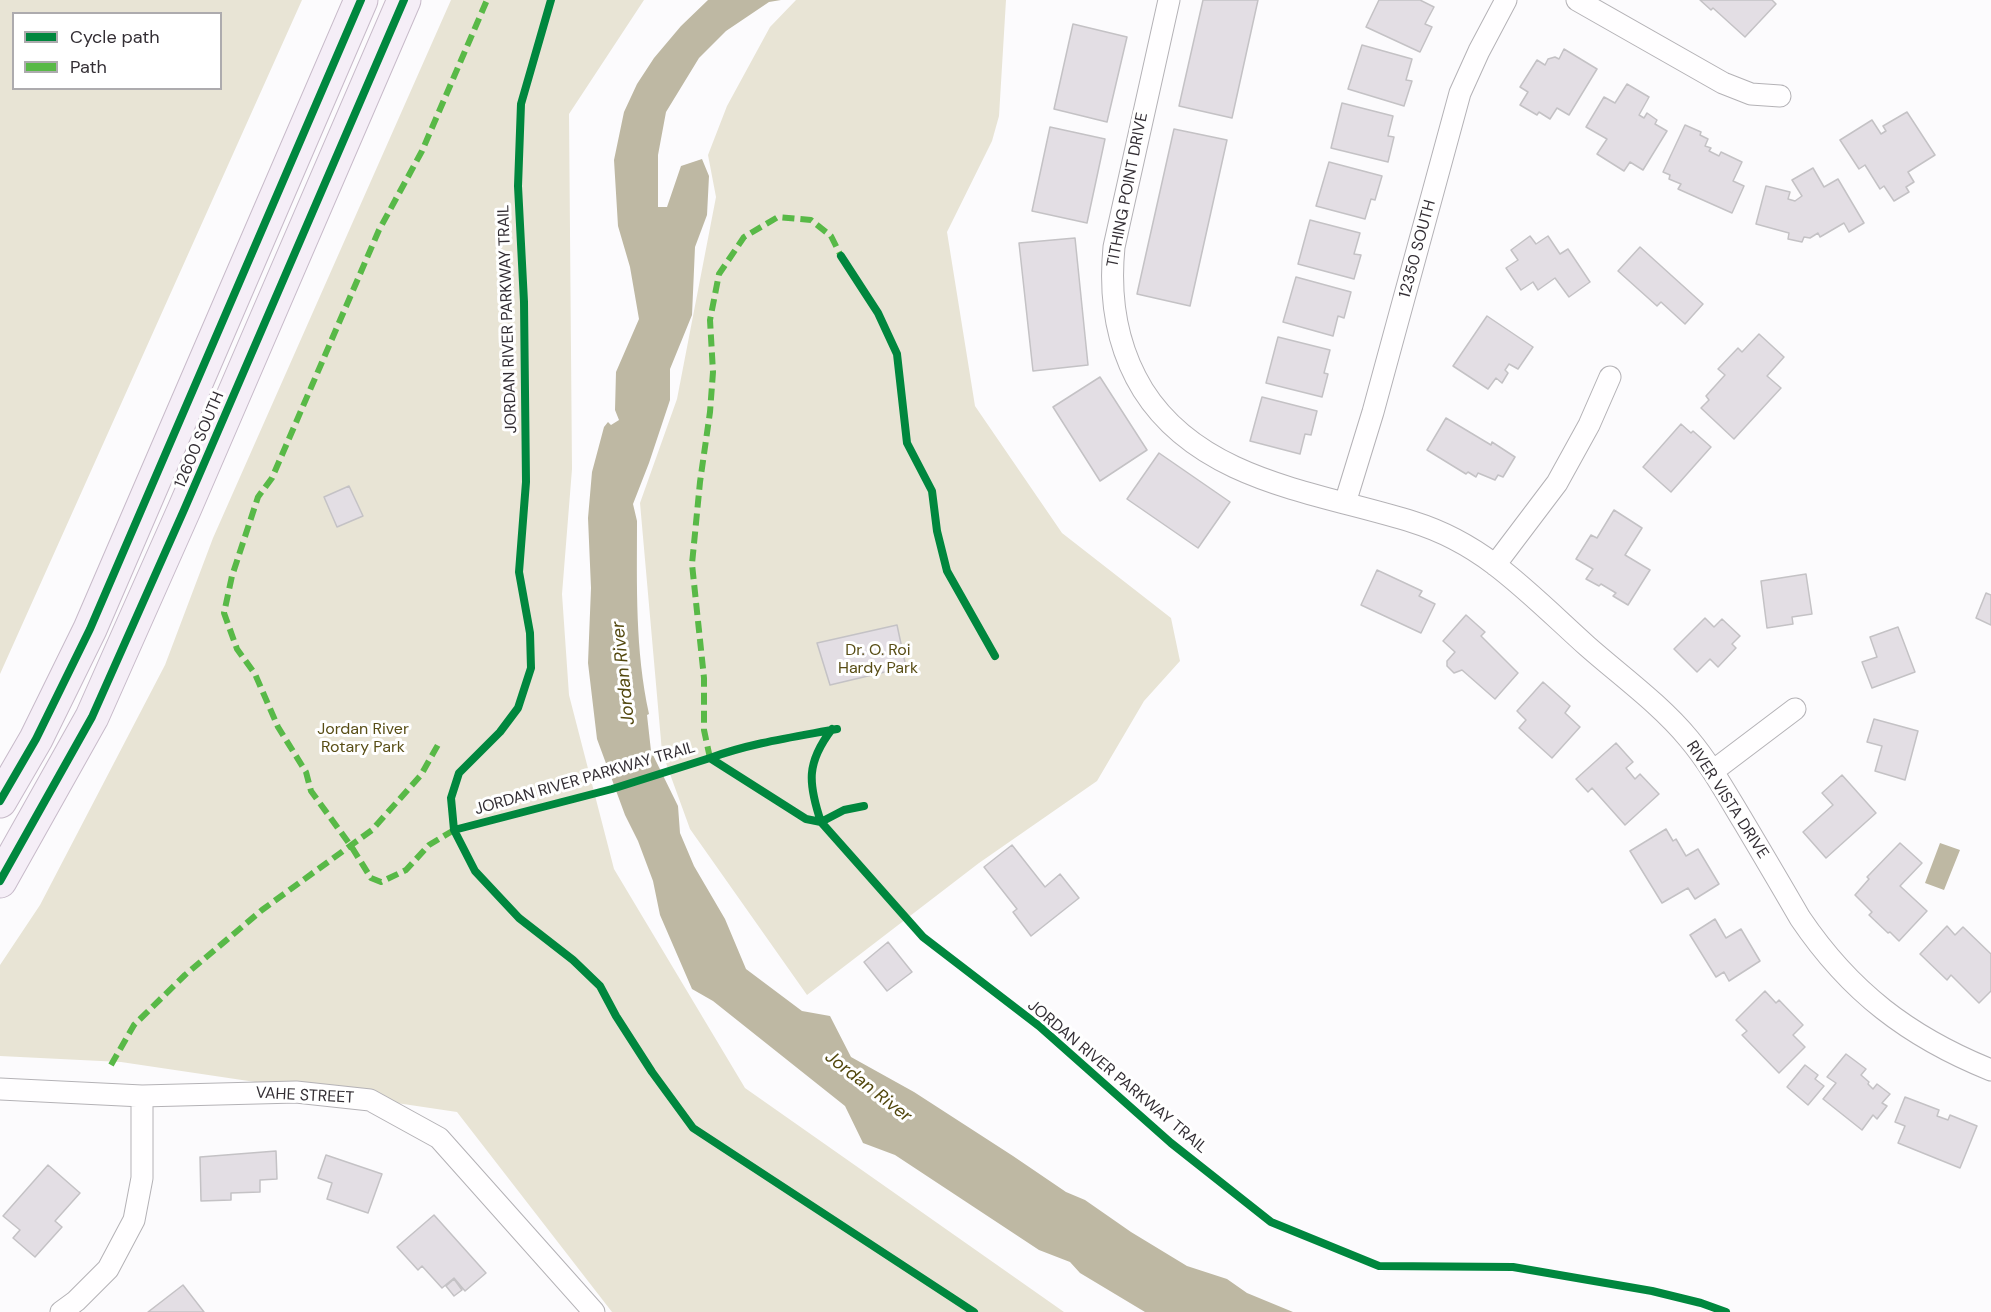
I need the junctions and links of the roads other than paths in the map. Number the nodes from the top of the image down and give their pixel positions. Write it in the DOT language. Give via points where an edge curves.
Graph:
graph roads {
  1 [pos="361,0"];
  2 [pos="404,0"];
  3 [pos="1169,0"];
  4 [pos="1506,0"];
  5 [pos="1577,0"];
  6 [pos="1780,96"];
  7 [pos="1610,376"];
  8 [pos="1345,504"];
  9 [pos="1495,565"];
  10 [pos="1795,710"];
  11 [pos="1713,771"];
  12 [pos="0,801"];
  13 [pos="0,881"];
  14 [pos="1991,1070"];
  15 [pos="0,1089"];
  16 [pos="142,1096"];
  17 [pos="61,1312"];
  18 [pos="594,1312"];
  1 -- 12 [label="main road, 12600 SOUTH" via="90,629 36,739"];
  2 -- 13 [label="main road, 12600 SOUTH" via="92,717"];
  3 -- 8 [label="street, TITHING POINT DRIVE" via="1114,247 1114,316 1123,349 1151,401 1185,438 1205,452 1270,481"];
  4 -- 8 [label="street, 12350 SOUTH" via="1460,93"];
  5 -- 6 [label="street" via="1723,83 1751,94"];
  7 -- 9 [label="street" via="1557,483"];
  8 -- 9 [label="street, RIVER VISTA DRIVE" via="1424,526 1454,539"];
  9 -- 11 [label="street, RIVER VISTA DRIVE" via="1660,710"];
  10 -- 11 [label="street"];
  11 -- 14 [label="street, RIVER VISTA DRIVE" via="1800,918 1832,962 1871,1000 1908,1028"];
  15 -- 16 [label="street, VAHE STREET"];
  16 -- 17 [label="street" via="142,1178 134,1220 108,1269"];
  16 -- 18 [label="street, VAHE STREET" via="296,1092 370,1100 439,1138"];
}
